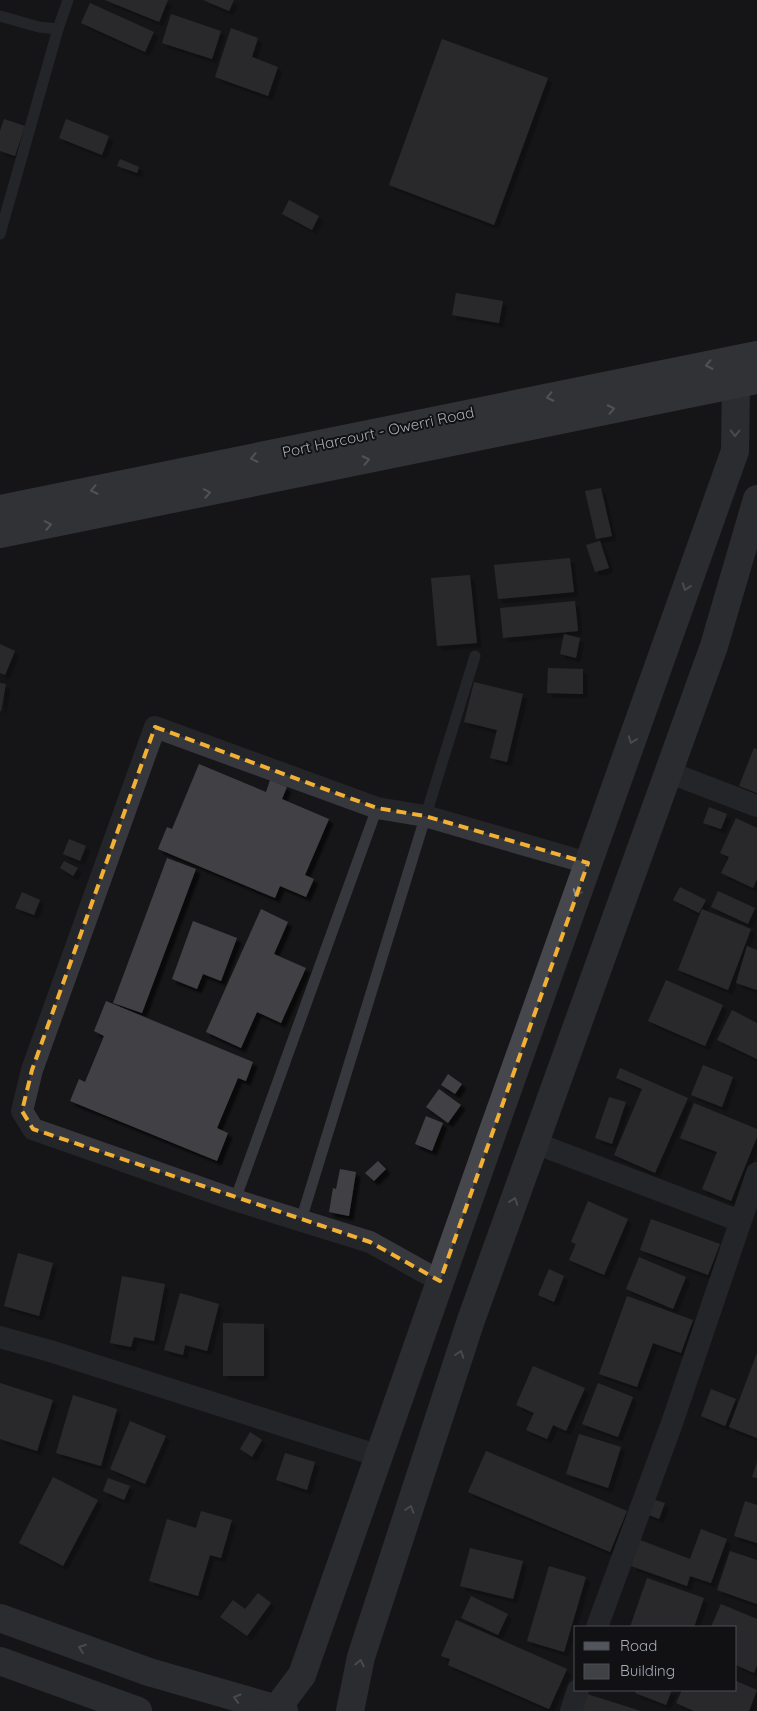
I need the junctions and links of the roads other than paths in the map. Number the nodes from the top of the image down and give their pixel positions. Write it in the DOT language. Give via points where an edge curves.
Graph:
graph roads {
  1 [pos="68,0"];
  2 [pos="0,16"];
  3 [pos="58,29"];
  4 [pos="0,234"];
  5 [pos="757,355"];
  6 [pos="746,382"];
  7 [pos="757,499"];
  8 [pos="0,509"];
  9 [pos="0,534"];
  10 [pos="475,656"];
  11 [pos="668,772"];
  12 [pos="757,806"];
  13 [pos="377,808"];
  14 [pos="425,816"];
  15 [pos="588,863"];
  16 [pos="535,1143"];
  17 [pos="757,1173"];
  18 [pos="234,1200"];
  19 [pos="301,1220"];
  20 [pos="740,1221"];
  21 [pos="440,1281"];
  22 [pos="0,1337"];
  23 [pos="379,1456"];
  24 [pos="0,1618"];
  25 [pos="597,1626"];
  26 [pos="0,1661"];
  27 [pos="578,1691"];
  28 [pos="279,1710"];
  29 [pos="138,1711"];
  30 [pos="350,1711"];
  31 [pos="571,1711"];
  1 -- 3 [label="lane"];
  2 -- 3 [label="lane"];
  3 -- 4 [label="lane"];
  5 -- 8 [label="main road, Port Harcourt - Owerri Road, one-way"];
  9 -- 6 [label="main road, Port Harcourt - Owerri Road, one-way"];
  6 -- 15 [label="street, one-way" via="735,451"];
  7 -- 11 [label="street" via="714,646"];
  10 -- 14 [label="lane"];
  11 -- 12 [label="street"];
  11 -- 16 [label="street"];
  13 -- 14 [label="street"];
  13 -- 18 [label="lane"];
  13 -- 18 [label="street" via="155,727 32,1070 22,1111 33,1130"];
  14 -- 15 [label="street"];
  14 -- 19 [label="lane"];
  15 -- 21 [label="street, one-way"];
  16 -- 20 [label="street"];
  30 -- 16 [label="street, one-way" via="361,1657 465,1339"];
  17 -- 20 [label="street"];
  18 -- 19 [label="street"];
  19 -- 21 [label="street" via="370,1242"];
  20 -- 25 [label="street" via="672,1423"];
  21 -- 23 [label="street"];
  22 -- 23 [label="street"];
  23 -- 28 [label="street" via="302,1675"];
  28 -- 24 [label="street, one-way" via="149,1672"];
  26 -- 29 [label="street"];
  27 -- 31 [label="street"];
}
